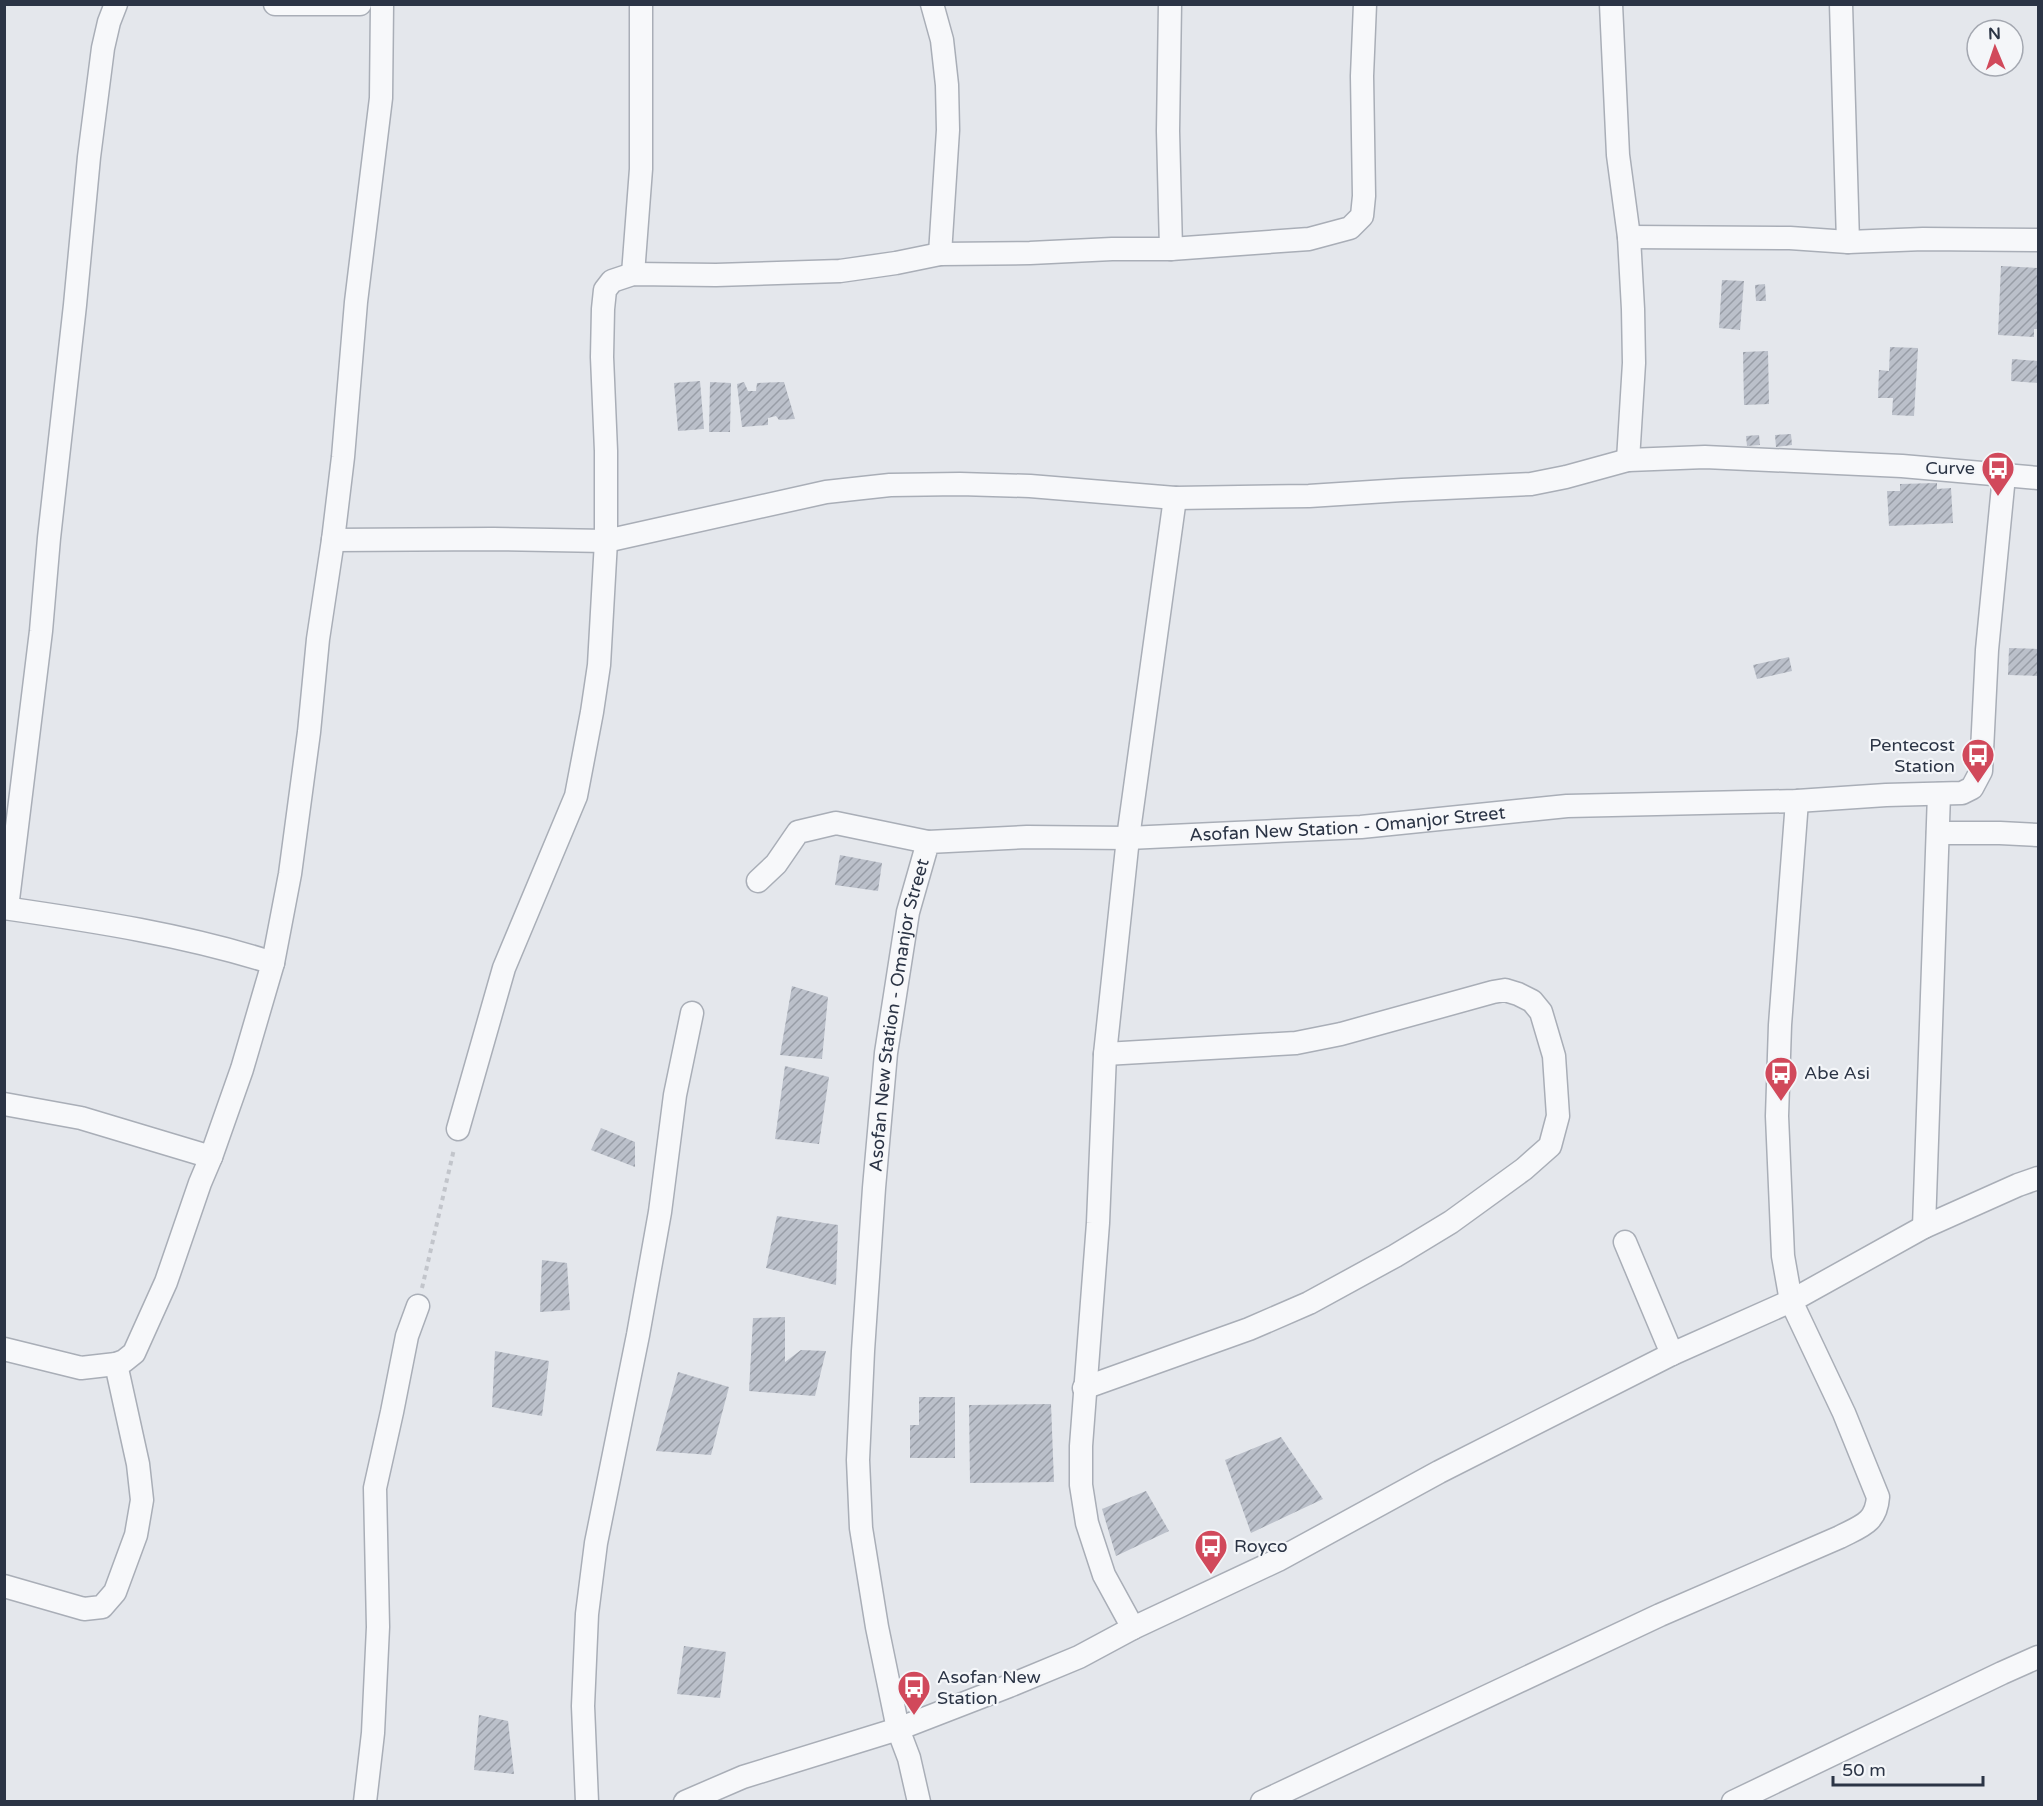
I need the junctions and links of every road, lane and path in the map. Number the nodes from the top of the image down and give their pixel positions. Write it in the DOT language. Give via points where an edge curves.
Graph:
graph roads {
  1 [pos="116,4"];
  2 [pos="275,4"];
  3 [pos="360,4"];
  4 [pos="382,4"];
  5 [pos="641,4"];
  6 [pos="933,4"];
  7 [pos="1170,4"];
  8 [pos="1365,4"];
  9 [pos="1611,4"];
  10 [pos="1841,4"];
  11 [pos="1629,237"];
  12 [pos="2038,240"];
  13 [pos="1848,242"];
  14 [pos="1171,249"];
  15 [pos="940,254"];
  16 [pos="633,274"];
  17 [pos="1628,460"];
  18 [pos="2004,476"];
  19 [pos="2038,478"];
  20 [pos="1174,498"];
  21 [pos="333,540"];
  22 [pos="606,541"];
  23 [pos="1939,794"];
  24 [pos="1797,801"];
  25 [pos="1938,833"];
  26 [pos="2038,835"];
  27 [pos="1128,838"];
  28 [pos="928,842"];
  29 [pos="759,881"];
  30 [pos="6,908"];
  31 [pos="273,963"];
  32 [pos="692,1013"];
  33 [pos="1105,1054"];
  34 [pos="4,1104"];
  35 [pos="458,1129"];
  36 [pos="211,1157"];
  37 [pos="2038,1178"];
  38 [pos="1924,1227"];
  39 [pos="1625,1242"];
  40 [pos="1791,1301"];
  41 [pos="418,1306"];
  42 [pos="4,1349"];
  43 [pos="1672,1354"];
  44 [pos="116,1364"];
  45 [pos="1084,1388"];
  46 [pos="4,1586"];
  47 [pos="1133,1628"];
  48 [pos="2038,1658"];
  49 [pos="898,1729"];
  50 [pos="365,1802"];
  51 [pos="586,1802"];
  52 [pos="685,1802"];
  53 [pos="919,1802"];
  54 [pos="1262,1802"];
  55 [pos="1733,1802"];
  1 -- 30 [label="street" via="103,48 89,157 41,631"];
  2 -- 3 [label="street"];
  4 -- 21 [label="street" via="381,98"];
  5 -- 16 [label="street" via="641,169"];
  6 -- 15 [label="street" via="947,85"];
  7 -- 14 [label="street"];
  8 -- 14 [label="street" via="1362,216 1350,228 1309,239"];
  9 -- 11 [label="street" via="1618,155"];
  10 -- 13 [label="street"];
  11 -- 13 [label="street"];
  11 -- 17 [label="street" via="1634,363"];
  12 -- 13 [label="street"];
  14 -- 15 [label="street"];
  15 -- 16 [label="street" via="840,271"];
  16 -- 22 [label="street" via="612,281 605,290 602,357"];
  17 -- 18 [label="street" via="1716,457 1902,466"];
  17 -- 20 [label="street" via="1531,484 1309,496"];
  18 -- 19 [label="street"];
  18 -- 23 [label="street, Asofan New Station - Omanjor Street" via="1981,771 1972,788 1962,793"];
  20 -- 22 [label="street" via="1030,486 890,485 826,492"];
  20 -- 27 [label="street"];
  21 -- 22 [label="street"];
  21 -- 31 [label="street" via="290,874"];
  22 -- 35 [label="street" via="599,664 576,796 504,968"];
  23 -- 24 [label="street, Asofan New Station - Omanjor Street"];
  23 -- 25 [label="street"];
  24 -- 27 [label="street, Asofan New Station - Omanjor Street" via="1567,806 1361,827"];
  24 -- 40 [label="street" via="1777,1116 1783,1256"];
  25 -- 26 [label="street"];
  25 -- 38 [label="street"];
  27 -- 28 [label="street, Asofan New Station - Omanjor Street" via="1027,837"];
  27 -- 33 [label="street"];
  28 -- 29 [label="street" via="837,823 798,832"];
  28 -- 49 [label="street, Asofan New Station - Omanjor Street" via="908,912 886,1053 858,1460 861,1528"];
  30 -- 31 [label="street" via="207,944"];
  31 -- 36 [label="street" via="242,1070"];
  32 -- 51 [label="street" via="675,1095 640,1324 596,1543 587,1614 583,1706"];
  33 -- 45 [label="street" via="1098,1223"];
  33 -- 45 [label="street" via="1296,1043 1505,990 1532,1001 1541,1012 1554,1056 1558,1116 1550,1146 1524,1169 1451,1222 1395,1256 1309,1304"];
  34 -- 36 [label="street" via="81,1118"];
  35 -- 41 [label="path"];
  36 -- 44 [label="street" via="150,1320 134,1353"];
  37 -- 38 [label="street"];
  38 -- 40 [label="street"];
  39 -- 43 [label="street"];
  40 -- 43 [label="street"];
  40 -- 54 [label="street" via="1844,1413 1878,1497 1877,1508 1868,1522"];
  41 -- 50 [label="street" via="407,1336 375,1488 378,1627"];
  42 -- 44 [label="street" via="81,1368"];
  43 -- 47 [label="street" via="1439,1472 1278,1560"];
  44 -- 46 [label="street" via="142,1500 136,1535 115,1592 102,1607 84,1608"];
  45 -- 47 [label="street" via="1081,1485 1087,1522 1104,1575"];
  47 -- 49 [label="street" via="1079,1657"];
  48 -- 55 [label="street"];
  49 -- 52 [label="street" via="743,1777"];
  49 -- 53 [label="street, Asofan New Station - Omanjor Street"];
}
